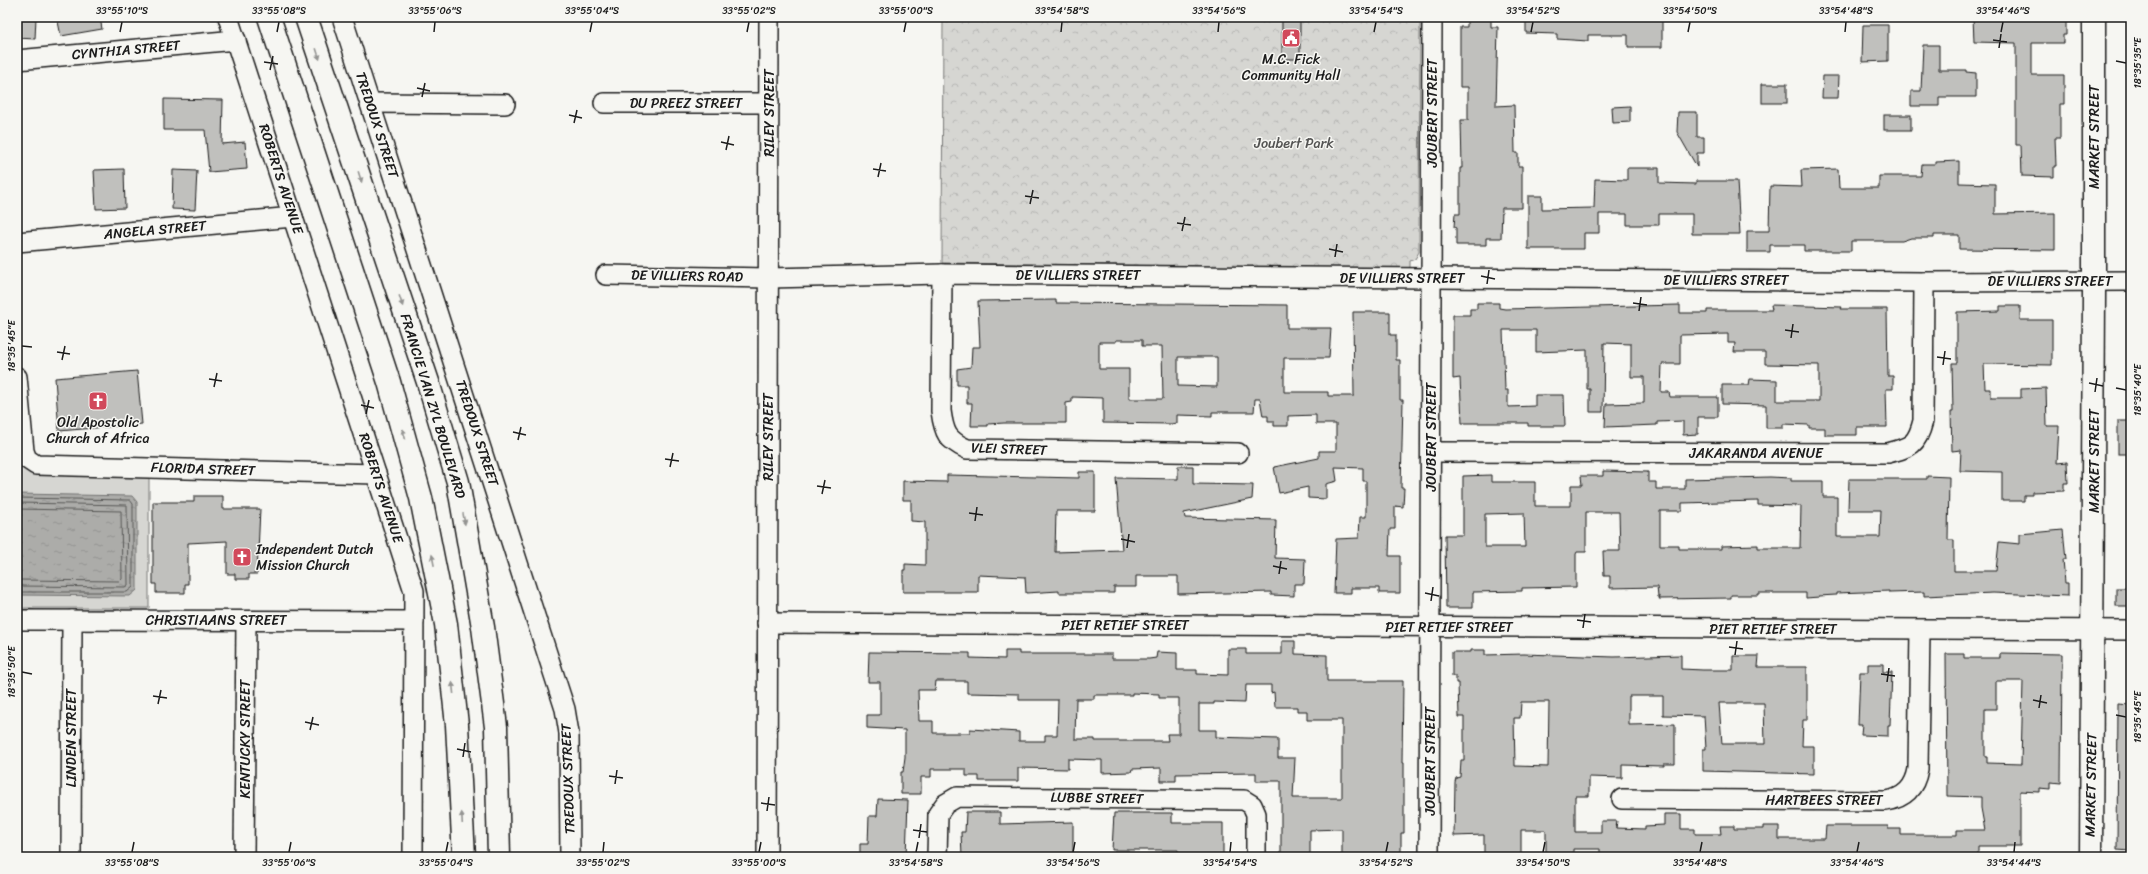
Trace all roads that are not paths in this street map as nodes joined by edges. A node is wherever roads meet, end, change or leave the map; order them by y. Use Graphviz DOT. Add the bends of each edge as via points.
graph roads {
  1 [pos="228,17"];
  2 [pos="269,17"];
  3 [pos="306,17"];
  4 [pos="342,17"];
  5 [pos="769,17"];
  6 [pos="1432,17"];
  7 [pos="2094,17"];
  8 [pos="236,40"];
  9 [pos="17,60"];
  10 [pos="370,103"];
  11 [pos="604,103"];
  12 [pos="769,103"];
  13 [pos="506,104"];
  14 [pos="293,217"];
  15 [pos="17,242"];
  16 [pos="942,274"];
  17 [pos="606,275"];
  18 [pos="769,278"];
  19 [pos="1431,278"];
  20 [pos="2094,281"];
  21 [pos="2131,281"];
  22 [pos="1924,282"];
  23 [pos="17,377"];
  24 [pos="1431,452"];
  25 [pos="1238,453"];
  26 [pos="376,474"];
  27 [pos="17,620"];
  28 [pos="72,620"];
  29 [pos="246,620"];
  30 [pos="414,621"];
  31 [pos="767,623"];
  32 [pos="1430,627"];
  33 [pos="2093,629"];
  34 [pos="1920,630"];
  35 [pos="2131,630"];
  36 [pos="1622,798"];
  37 [pos="71,857"];
  38 [pos="244,857"];
  39 [pos="413,857"];
  40 [pos="464,857"];
  41 [pos="499,857"];
  42 [pos="570,857"];
  43 [pos="767,857"];
  44 [pos="937,857"];
  45 [pos="1256,857"];
  46 [pos="1429,857"];
  47 [pos="2091,857"];
  1 -- 8 [label="street, ROBERTS AVENUE"];
  40 -- 2 [label="main road, one-way" via="457,725 446,624 421,498 389,382"];
  3 -- 41 [label="main road, FRANCIE VAN ZYL BOULEVARD, one-way" via="428,382 458,482 483,627 496,727"];
  4 -- 10 [label="street, TREDOUX STREET"];
  5 -- 12 [label="street, RILEY STREET"];
  6 -- 19 [label="street, JOUBERT STREET"];
  7 -- 20 [label="main road, MARKET STREET"];
  8 -- 9 [label="street, CYNTHIA STREET"];
  8 -- 14 [label="street, ROBERTS AVENUE"];
  10 -- 13 [label="street"];
  10 -- 42 [label="street, TREDOUX STREET" via="565,709 569,733"];
  11 -- 12 [label="street, DU PREEZ STREET"];
  12 -- 18 [label="street, RILEY STREET"];
  14 -- 15 [label="street, ANGELA STREET"];
  14 -- 26 [label="street, ROBERTS AVENUE"];
  16 -- 18 [label="street, DE VILLIERS STREET"];
  16 -- 19 [label="street, DE VILLIERS STREET"];
  16 -- 25 [label="street, VLEI STREET" via="941,411 944,431 954,443 967,450"];
  17 -- 18 [label="street, DE VILLIERS ROAD"];
  18 -- 31 [label="street, RILEY STREET"];
  19 -- 22 [label="street, DE VILLIERS STREET"];
  19 -- 24 [label="street, JOUBERT STREET"];
  20 -- 21 [label="street, DE VILLIERS STREET"];
  20 -- 22 [label="street, DE VILLIERS STREET"];
  20 -- 33 [label="main road, MARKET STREET"];
  22 -- 24 [label="street, JAKARANDA AVENUE" via="1923,421 1918,439 1908,448 1888,453"];
  23 -- 26 [label="street, FLORIDA STREET" via="24,451 30,463 42,466"];
  24 -- 32 [label="street, JOUBERT STREET"];
  26 -- 30 [label="street, ROBERTS AVENUE" via="414,591"];
  27 -- 28 [label="street, CHRISTIAANS STREET"];
  28 -- 29 [label="street, CHRISTIAANS STREET"];
  28 -- 37 [label="street, LINDEN STREET"];
  29 -- 30 [label="street, CHRISTIAANS STREET"];
  29 -- 38 [label="street, KENTUCKY STREET"];
  30 -- 39 [label="street, ROBERTS AVENUE"];
  31 -- 32 [label="street, PIET RETIEF STREET"];
  31 -- 43 [label="street, RILEY STREET"];
  32 -- 34 [label="street, PIET RETIEF STREET"];
  32 -- 46 [label="street, JOUBERT STREET"];
  33 -- 34 [label="street, PIET RETIEF STREET"];
  33 -- 35 [label="street, PIET RETIEF STREET"];
  33 -- 47 [label="main road, MARKET STREET"];
  34 -- 36 [label="street, HARTBEES STREET" via="1918,769 1913,785 1902,796 1886,801"];
  44 -- 45 [label="street, LUBBE STREET" via="938,814 945,804 957,796 1244,800 1252,805 1256,814"];
}
